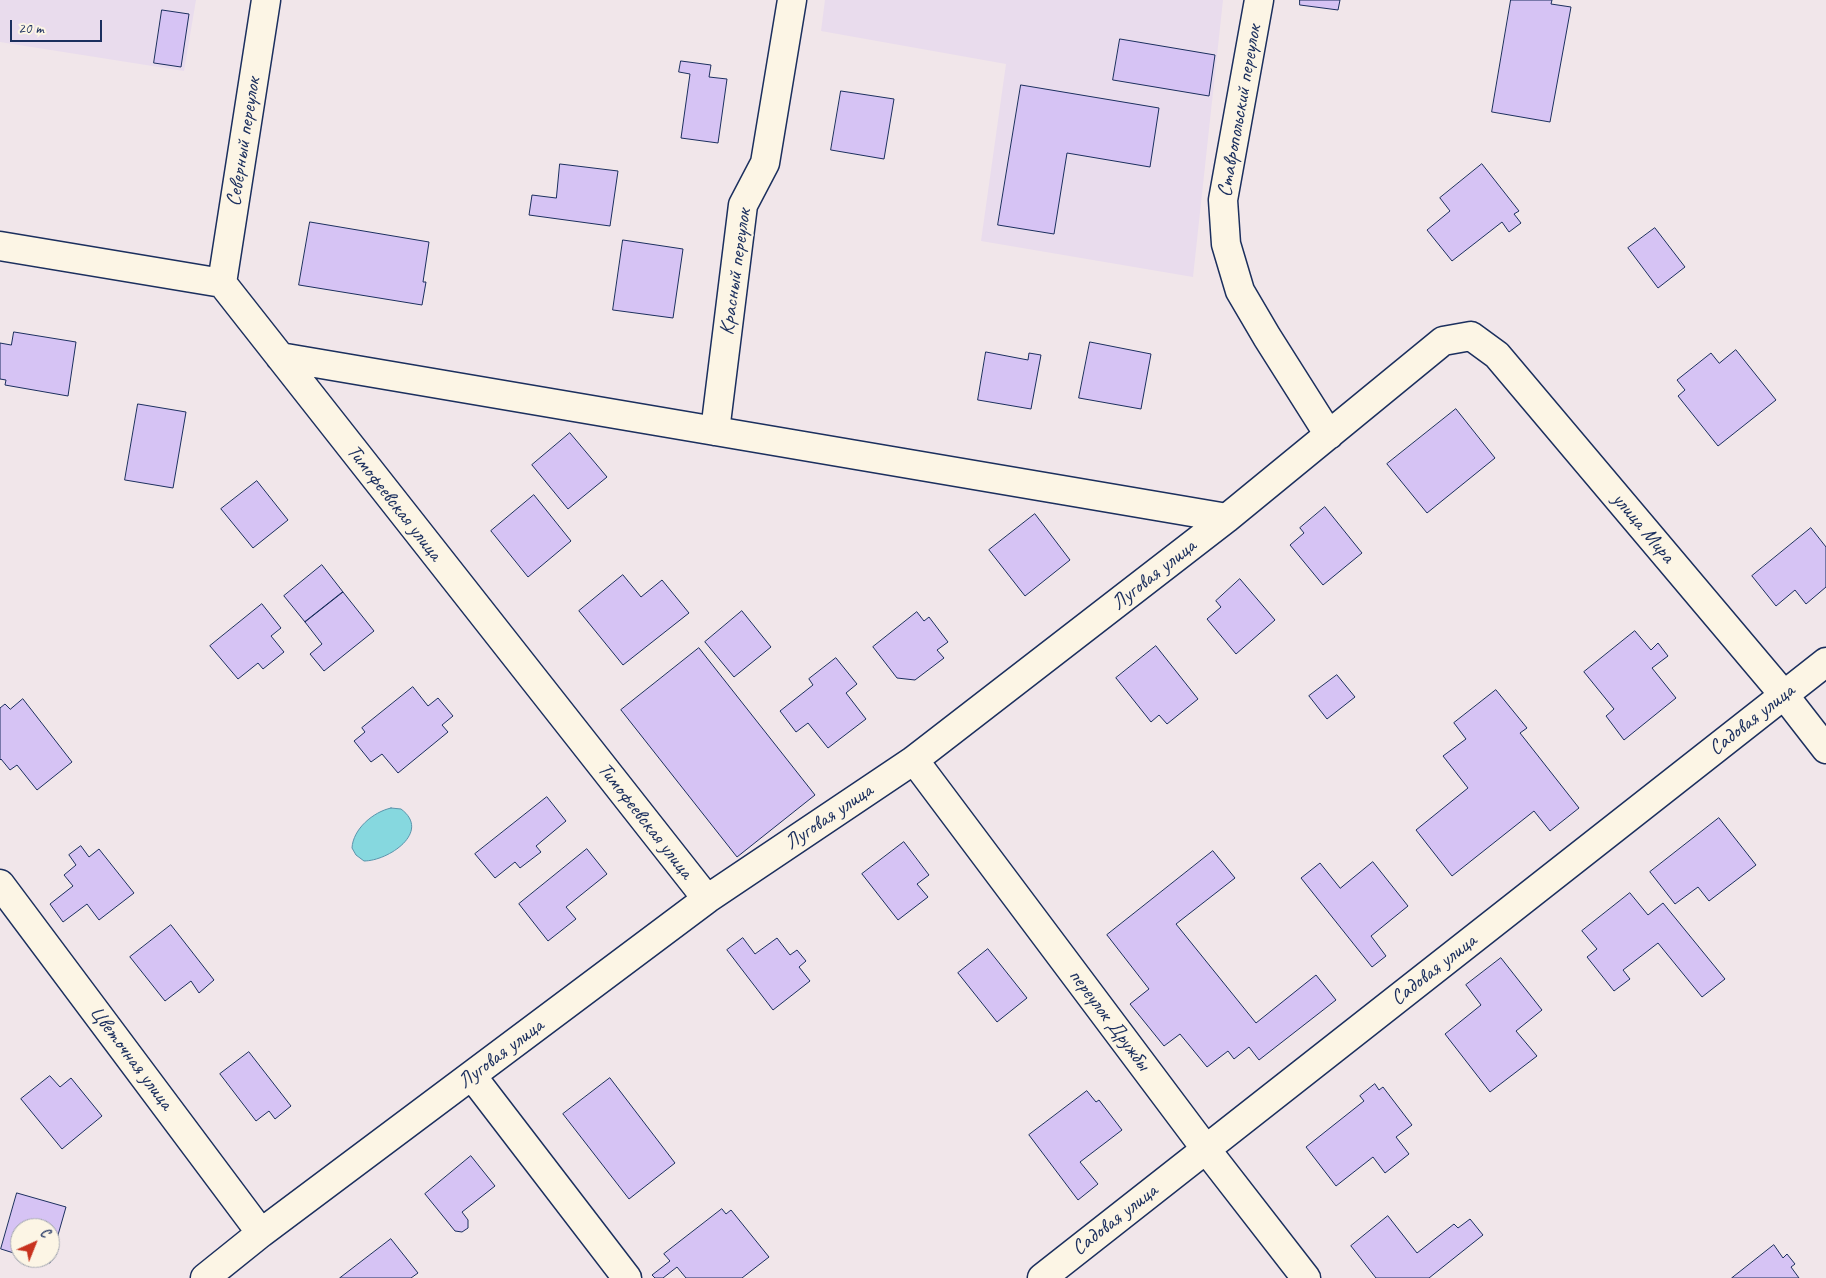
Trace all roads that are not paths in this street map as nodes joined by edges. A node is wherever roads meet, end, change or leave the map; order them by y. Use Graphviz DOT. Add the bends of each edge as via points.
graph roads {
  1 [pos="266,0"];
  2 [pos="792,0"];
  3 [pos="1260,0"];
  4 [pos="0,246"];
  5 [pos="222,283"];
  6 [pos="1443,341"];
  7 [pos="280,358"];
  8 [pos="715,431"];
  9 [pos="1329,435"];
  10 [pos="1227,518"];
  11 [pos="1826,662"];
  12 [pos="1784,696"];
  13 [pos="1826,749"];
  14 [pos="914,760"];
  15 [pos="0,884"];
  16 [pos="707,899"];
  17 [pos="472,1076"];
  18 [pos="1206,1148"];
  19 [pos="261,1233"];
  20 [pos="205,1278"];
  21 [pos="627,1278"];
  22 [pos="1042,1278"];
  23 [pos="1306,1278"];
  1 -- 5 [label="street, Северный переулок"];
  2 -- 8 [label="street, Красный переулок" via="765,163 743,206"];
  3 -- 9 [label="street, Ставропольский переулок" via="1223,200 1226,244 1240,291"];
  4 -- 5 [label="street"];
  5 -- 7 [label="street, Тимофеевская улица"];
  6 -- 9 [label="street, Луговая улица"];
  6 -- 12 [label="street, улица Мира" via="1471,336 1497,355"];
  7 -- 8 [label="street"];
  7 -- 16 [label="street, Тимофеевская улица"];
  8 -- 10 [label="street"];
  9 -- 10 [label="street, Луговая улица"];
  10 -- 14 [label="street, Луговая улица"];
  11 -- 12 [label="street, Садовая улица"];
  12 -- 13 [label="street, улица Мира"];
  12 -- 18 [label="street, Садовая улица"];
  14 -- 16 [label="street, Луговая улица"];
  14 -- 18 [label="street, переулок Дружбы"];
  15 -- 19 [label="street, Цветочная улица"];
  16 -- 17 [label="street, Луговая улица"];
  17 -- 19 [label="street, Луговая улица"];
  17 -- 21 [label="street"];
  18 -- 22 [label="street, Садовая улица"];
  18 -- 23 [label="street, переулок Дружбы"];
  19 -- 20 [label="street, Луговая улица"];
}
